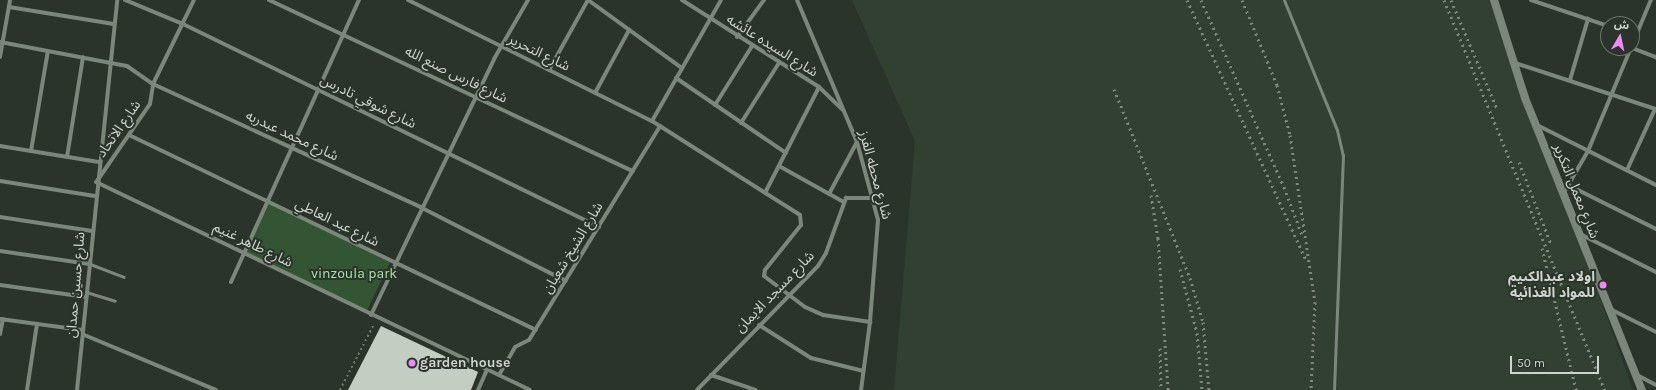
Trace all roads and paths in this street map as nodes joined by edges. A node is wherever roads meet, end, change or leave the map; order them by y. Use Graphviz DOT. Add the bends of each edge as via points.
graph roads {
  1 [pos="10,0"];
  2 [pos="117,0"];
  3 [pos="125,0"];
  4 [pos="194,0"];
  5 [pos="269,0"];
  6 [pos="358,0"];
  7 [pos="408,0"];
  8 [pos="521,0"];
  9 [pos="588,0"];
  10 [pos="682,0"];
  11 [pos="721,0"];
  12 [pos="764,0"];
  13 [pos="797,0"];
  14 [pos="1284,0"];
  15 [pos="1494,0"];
  16 [pos="1531,0"];
  17 [pos="1654,0"];
  18 [pos="527,1"];
  19 [pos="1541,2"];
  20 [pos="9,7"];
  21 [pos="1588,19"];
  22 [pos="710,20"];
  23 [pos="1600,23"];
  24 [pos="114,24"];
  25 [pos="183,24"];
  26 [pos="1640,29"];
  27 [pos="630,30"];
  28 [pos="343,33"];
  29 [pos="737,37"];
  30 [pos="1,43"];
  31 [pos="752,46"];
  32 [pos="502,47"];
  33 [pos="48,51"];
  34 [pos="1640,51"];
  35 [pos="1629,56"];
  36 [pos="0,57"];
  37 [pos="83,57"];
  38 [pos="1656,57"];
  39 [pos="112,62"];
  40 [pos="778,63"];
  41 [pos="1514,63"];
  42 [pos="682,68"];
  43 [pos="549,70"];
  44 [pos="676,78"];
  45 [pos="1570,80"];
  46 [pos="153,84"];
  47 [pos="819,87"];
  48 [pos="317,89"];
  49 [pos="596,93"];
  50 [pos="1614,95"];
  51 [pos="477,97"];
  52 [pos="715,105"];
  53 [pos="1655,109"];
  54 [pos="847,115"];
  55 [pos="652,121"];
  56 [pos="742,123"];
  57 [pos="1535,124"];
  58 [pos="660,126"];
  59 [pos="129,135"];
  60 [pos="857,142"];
  61 [pos="0,146"];
  62 [pos="291,148"];
  63 [pos="30,151"];
  64 [pos="1588,151"];
  65 [pos="786,153"];
  66 [pos="449,154"];
  67 [pos="67,157"];
  68 [pos="99,162"];
  69 [pos="779,166"];
  70 [pos="1627,170"];
  71 [pos="633,171"];
  72 [pos="0,181"];
  73 [pos="96,182"];
  74 [pos="1656,185"];
  75 [pos="1570,186"];
  76 [pos="765,193"];
  77 [pos="829,194"];
  78 [pos="1563,194"];
  79 [pos="95,196"];
  80 [pos="872,198"];
  81 [pos="267,201"];
  82 [pos="844,202"];
  83 [pos="422,208"];
  84 [pos="0,217"];
  85 [pos="599,227"];
  86 [pos="1656,229"];
  87 [pos="92,231"];
  88 [pos="1579,234"];
  89 [pos="0,251"];
  90 [pos="244,253"];
  91 [pos="395,262"];
  92 [pos="88,264"];
  93 [pos="1656,272"];
  94 [pos="124,277"];
  95 [pos="566,281"];
  96 [pos="232,282"];
  97 [pos="0,285"];
  98 [pos="86,292"];
  99 [pos="789,295"];
  100 [pos="86,297"];
  101 [pos="115,301"];
  102 [pos="1610,309"];
  103 [pos="371,315"];
  104 [pos="377,318"];
  105 [pos="1,319"];
  106 [pos="870,322"];
  107 [pos="37,324"];
  108 [pos="760,325"];
  109 [pos="536,330"];
  110 [pos="82,332"];
  111 [pos="1656,332"];
  112 [pos="0,334"];
  113 [pos="487,370"];
  114 [pos="863,371"];
  115 [pos="711,375"];
  116 [pos="1636,375"];
  117 [pos="499,376"];
  118 [pos="1656,385"];
  119 [pos="27,390"];
  120 [pos="77,390"];
  121 [pos="216,390"];
  122 [pos="340,390"];
  123 [pos="478,390"];
  124 [pos="530,390"];
  125 [pos="697,390"];
  126 [pos="756,390"];
  127 [pos="861,390"];
  128 [pos="1334,390"];
  129 [pos="1642,390"];
  1 -- 20 [label="street"];
  2 -- 24 [label="street, شارع حسين حمدان"];
  3 -- 25 [label="street, شارع شوقي تادرس"];
  4 -- 25 [label="street, شارع الاتحاد"];
  5 -- 28 [label="street, شارع فارس صنع الله"];
  6 -- 28 [label="street"];
  7 -- 32 [label="street, شارع التحرير"];
  8 -- 18 [label="street"];
  9 -- 27 [label="street"];
  9 -- 43 [label="street"];
  10 -- 22 [label="street, شارع السيده عائشه"];
  11 -- 22 [label="street"];
  12 -- 29 [label="street"];
  13 -- 54 [label="street, شارع محطه الفرز"];
  14 -- 128 [label="lane" via="1337,130 1343,156"];
  15 -- 41 [label="street, شارع معمل التكرير"];
  16 -- 19 [label="street"];
  17 -- 26 [label="street"];
  18 -- 32 [label="street"];
  19 -- 21 [label="street"];
  20 -- 24 [label="street"];
  20 -- 30 [label="street"];
  21 -- 23 [label="street"];
  21 -- 45 [label="street"];
  22 -- 29 [label="street, شارع السيده عائشه"];
  22 -- 42 [label="street"];
  24 -- 39 [label="street, شارع حسين حمدان"];
  25 -- 46 [label="street, شارع الاتحاد"];
  25 -- 48 [label="street, شارع شوقي تادرس"];
  27 -- 42 [label="street"];
  27 -- 49 [label="street"];
  28 -- 48 [label="street"];
  28 -- 51 [label="street, شارع فارس صنع الله"];
  29 -- 31 [label="street, شارع السيده عائشه"];
  30 -- 33 [label="street, شارع محمد عبدربه"];
  30 -- 36 [label="street"];
  31 -- 40 [label="street, شارع السيده عائشه"];
  31 -- 52 [label="street"];
  32 -- 43 [label="street, شارع التحرير"];
  32 -- 51 [label="street"];
  33 -- 37 [label="street, شارع محمد عبدربه"];
  33 -- 63 [label="street"];
  34 -- 38 [label="street"];
  35 -- 50 [label="street"];
  37 -- 39 [label="street, شارع محمد عبدربه"];
  37 -- 67 [label="street"];
  39 -- 46 [label="street, شارع محمد عبدربه" via="127,66"];
  39 -- 68 [label="street, شارع حسين حمدان"];
  40 -- 47 [label="street, شارع السيده عائشه"];
  40 -- 56 [label="street"];
  41 -- 45 [label="street"];
  41 -- 57 [label="street, شارع معمل التكرير"];
  42 -- 44 [label="street"];
  43 -- 49 [label="street, شارع التحرير"];
  44 -- 52 [label="street"];
  44 -- 55 [label="street"];
  45 -- 50 [label="street"];
  46 -- 59 [label="street, شارع الاتحاد" via="150,104"];
  46 -- 62 [label="street, شارع محمد عبدربه"];
  47 -- 54 [label="street, شارع السيده عائشه"];
  47 -- 65 [label="street"];
  48 -- 62 [label="street"];
  48 -- 66 [label="street, شارع شوقي تادرس"];
  49 -- 55 [label="street, شارع التحرير"];
  50 -- 53 [label="street"];
  50 -- 64 [label="street"];
  51 -- 66 [label="street"];
  51 -- 71 [label="street, شارع فارس صنع الله"];
  52 -- 56 [label="street"];
  53 -- 70 [label="street"];
  54 -- 60 [label="street, شارع محطه الفرز"];
  55 -- 58 [label="street, شارع التحرير"];
  56 -- 65 [label="street"];
  57 -- 64 [label="street"];
  57 -- 78 [label="street, شارع معمل التكرير"];
  58 -- 71 [label="street, شارع الشيخ شعبان"];
  58 -- 76 [label="street, شارع التحرير"];
  59 -- 73 [label="street, شارع الاتحاد"];
  59 -- 81 [label="street, شارع عبد العاطي"];
  60 -- 77 [label="street"];
  60 -- 80 [label="street, شارع محطه الفرز"];
  61 -- 63 [label="street"];
  62 -- 81 [label="street"];
  62 -- 83 [label="street, شارع محمد عبدربه"];
  63 -- 67 [label="street"];
  64 -- 70 [label="street"];
  64 -- 75 [label="street"];
  65 -- 69 [label="street"];
  66 -- 83 [label="street"];
  66 -- 85 [label="street, شارع شوقي تادرس"];
  67 -- 68 [label="street"];
  68 -- 73 [label="street, شارع حسين حمدان"];
  69 -- 76 [label="street"];
  69 -- 77 [label="street"];
  70 -- 74 [label="street"];
  71 -- 85 [label="street, شارع الشيخ شعبان"];
  72 -- 79 [label="street"];
  73 -- 79 [label="street, شارع حسين حمدان"];
  73 -- 90 [label="street, شارع طاهر غنيم"];
  75 -- 78 [label="street"];
  75 -- 86 [label="street"];
  76 -- 99 [label="street, شارع التحرير" via="800,215 801,225 764,273"];
  77 -- 82 [label="street"];
  78 -- 88 [label="street, شارع معمل التكرير"];
  79 -- 87 [label="street, شارع حسين حمدان"];
  80 -- 82 [label="street" via="849,197"];
  80 -- 106 [label="street, شارع محطه الفرز" via="878,237"];
  81 -- 90 [label="street"];
  81 -- 91 [label="street, شارع عبد العاطي"];
  82 -- 99 [label="street, شارع مسجد الايمان" via="826,253"];
  83 -- 91 [label="street"];
  83 -- 95 [label="street, شارع محمد عبدربه"];
  84 -- 87 [label="street"];
  85 -- 95 [label="street, شارع الشيخ شعبان"];
  87 -- 92 [label="street, شارع حسين حمدان"];
  88 -- 93 [label="street"];
  88 -- 102 [label="street, شارع معمل التكرير"];
  89 -- 92 [label="street"];
  90 -- 96 [label="street"];
  90 -- 103 [label="street, شارع طاهر غنيم"];
  91 -- 103 [label="street"];
  91 -- 109 [label="street, شارع عبد العاطي"];
  92 -- 94 [label="lane"];
  92 -- 98 [label="street, شارع حسين حمدان"];
  95 -- 109 [label="street, شارع الشيخ شعبان"];
  97 -- 100 [label="street"];
  98 -- 100 [label="street, شارع حسين حمدان"];
  98 -- 101 [label="lane"];
  99 -- 106 [label="street" via="823,315"];
  99 -- 108 [label="street, شارع مسجد الايمان"];
  100 -- 110 [label="street, شارع حسين حمدان"];
  102 -- 111 [label="street"];
  102 -- 116 [label="street, شارع معمل التكرير"];
  103 -- 104 [label="street, شارع طاهر غنيم"];
  104 -- 113 [label="street, شارع طاهر غنيم"];
  104 -- 122 [label="path"];
  105 -- 107 [label="street"];
  105 -- 112 [label="street"];
  106 -- 114 [label="street, شارع محطه الفرز"];
  107 -- 110 [label="street"];
  107 -- 119 [label="street"];
  108 -- 114 [label="street" via="811,358"];
  108 -- 115 [label="street, شارع مسجد الايمان"];
  109 -- 117 [label="street, شارع الشيخ شعبان" via="529,340 515,347"];
  110 -- 120 [label="street, شارع حسين حمدان"];
  110 -- 121 [label="street"];
  113 -- 117 [label="street, شارع طاهر غنيم"];
  113 -- 123 [label="street"];
  114 -- 127 [label="street, شارع محطه الفرز"];
  115 -- 125 [label="street, شارع مسجد الايمان"];
  115 -- 126 [label="street"];
  116 -- 118 [label="street"];
  116 -- 129 [label="street, شارع معمل التكرير"];
  117 -- 124 [label="street, شارع طاهر غنيم"];
}
